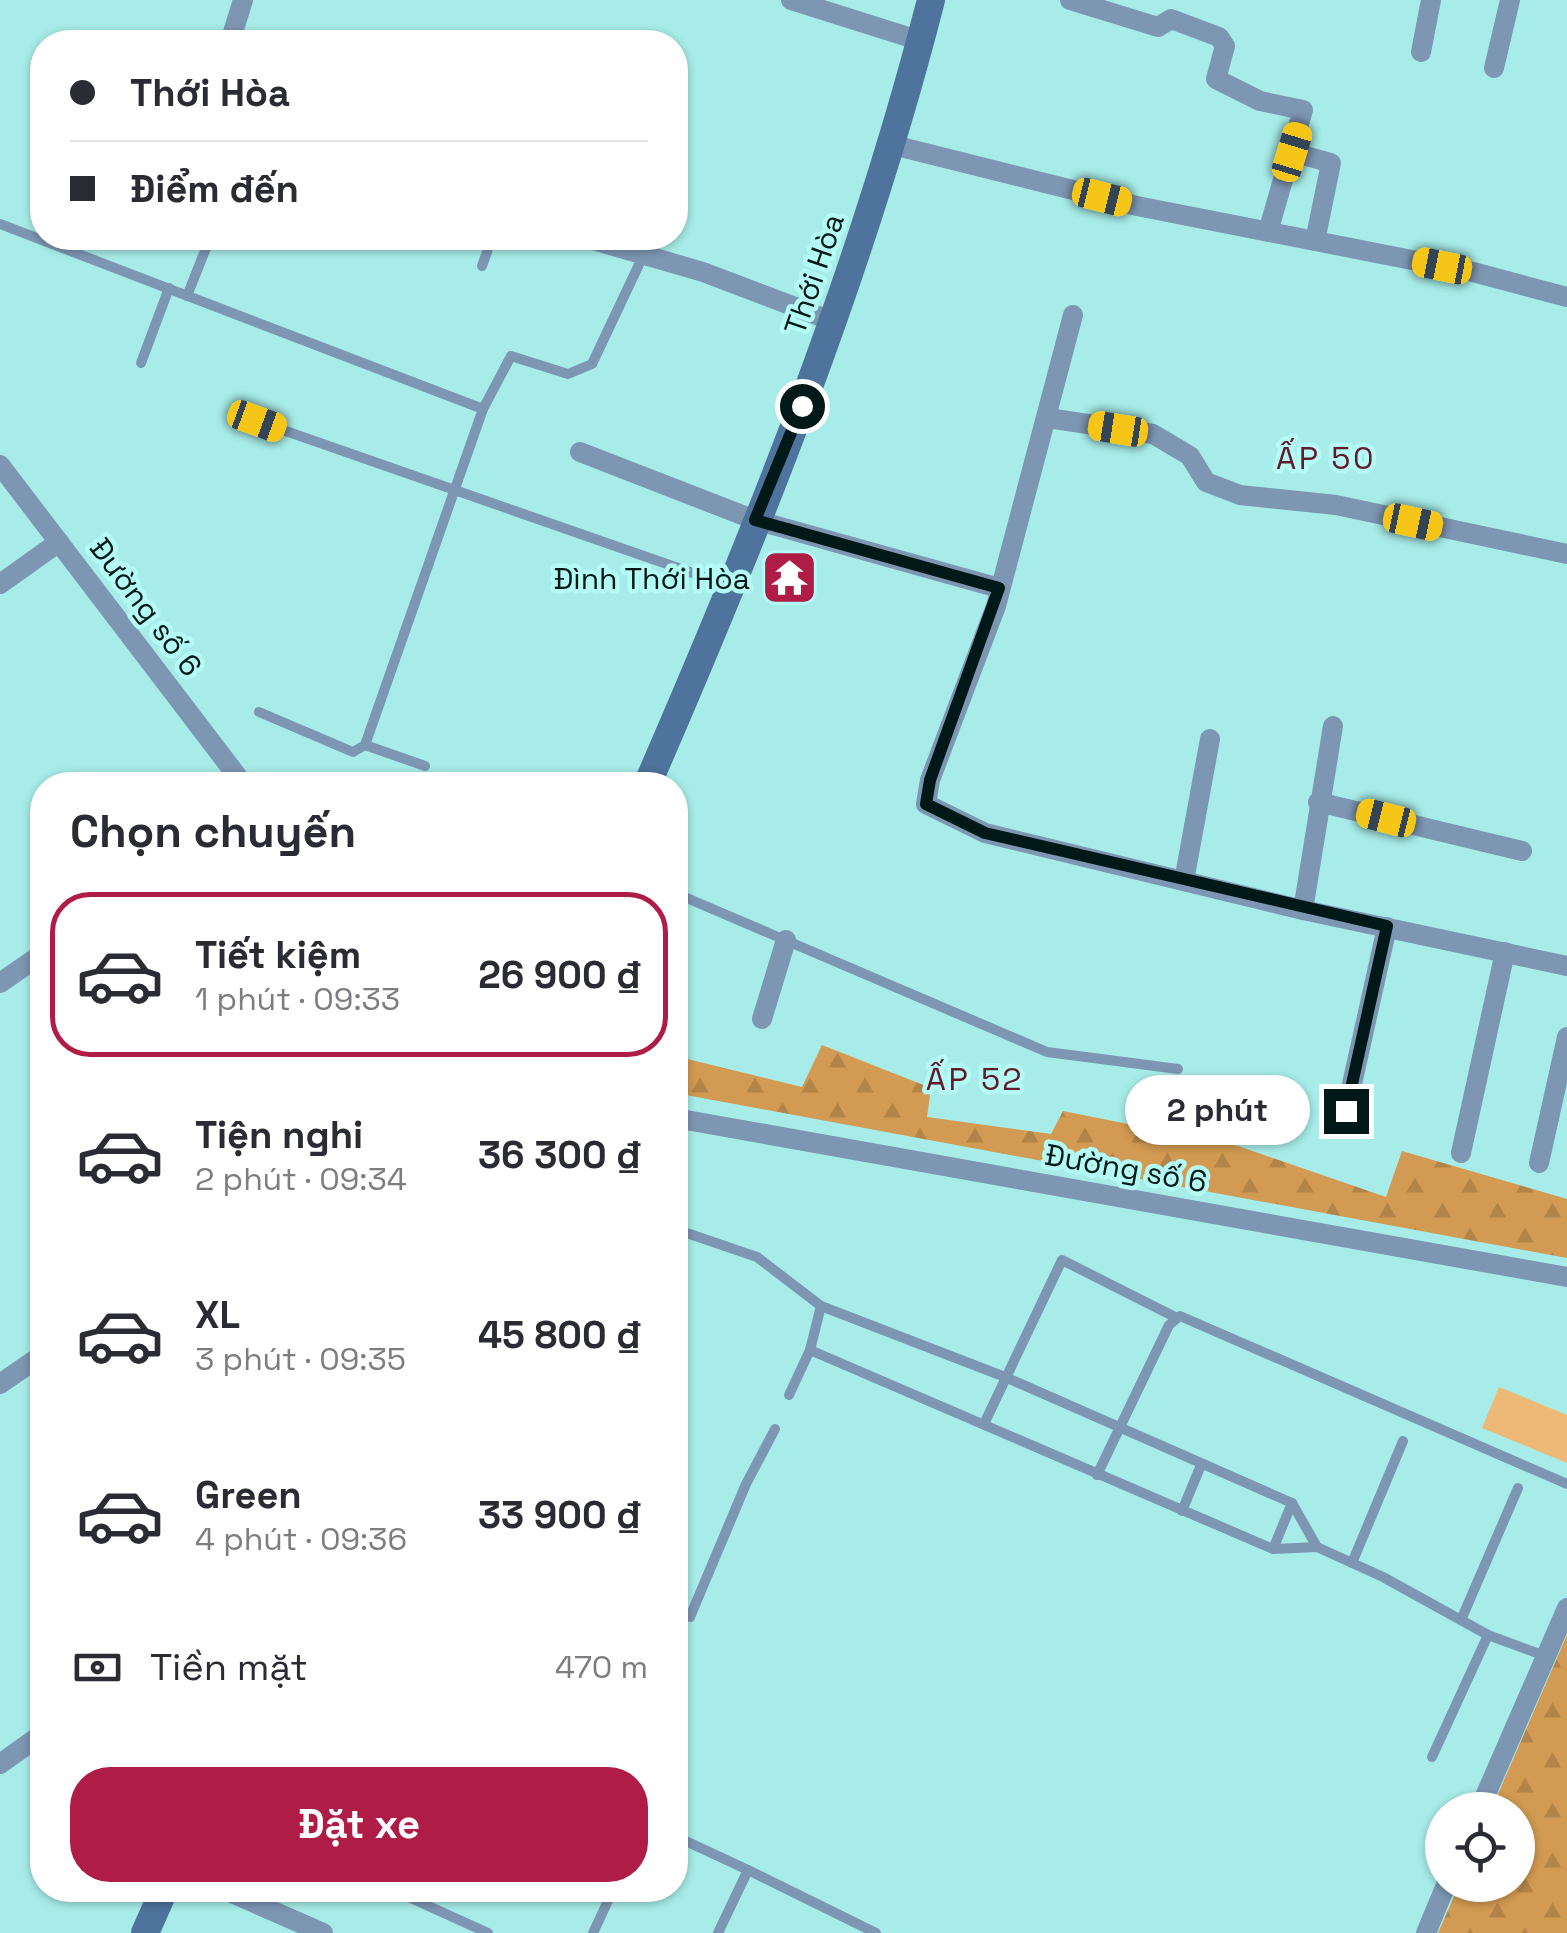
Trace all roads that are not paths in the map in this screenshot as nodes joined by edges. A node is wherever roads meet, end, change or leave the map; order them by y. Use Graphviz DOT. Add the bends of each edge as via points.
graph roads {
  1 [pos="243,0"];
  2 [pos="791,0"];
  3 [pos="931,0"];
  4 [pos="1070,0"];
  5 [pos="1431,0"];
  6 [pos="1510,0"];
  7 [pos="234,30"];
  8 [pos="921,41"];
  9 [pos="1421,52"];
  10 [pos="1494,68"];
  11 [pos="893,144"];
  12 [pos="1292,152"];
  13 [pos="0,224"];
  14 [pos="1268,232"];
  15 [pos="30,235"];
  16 [pos="1314,242"];
  17 [pos="205,250"];
  18 [pos="488,250"];
  19 [pos="625,250"];
  20 [pos="74,251"];
  21 [pos="644,256"];
  22 [pos="482,266"];
  23 [pos="169,288"];
  24 [pos="188,296"];
  25 [pos="1567,297"];
  26 [pos="1073,315"];
  27 [pos="832,321"];
  28 [pos="140,363"];
  29 [pos="483,409"];
  30 [pos="1048,418"];
  31 [pos="257,421"];
  32 [pos="580,452"];
  33 [pos="0,465"];
  34 [pos="457,492"];
  35 [pos="755,520"];
  36 [pos="59,542"];
  37 [pos="1567,554"];
  38 [pos="0,584"];
  39 [pos="732,587"];
  40 [pos="999,588"];
  41 [pos="259,712"];
  42 [pos="1333,726"];
  43 [pos="1210,739"];
  44 [pos="365,744"];
  45 [pos="425,766"];
  46 [pos="234,772"];
  47 [pos="653,772"];
  48 [pos="1318,802"];
  49 [pos="1522,852"];
  50 [pos="1184,881"];
  51 [pos="688,899"];
  52 [pos="1303,910"];
  53 [pos="1387,926"];
  54 [pos="786,940"];
  55 [pos="1505,952"];
  56 [pos="30,962"];
  57 [pos="1567,966"];
  58 [pos="0,983"];
  59 [pos="762,1019"];
  60 [pos="1567,1038"];
  61 [pos="1178,1068"];
  62 [pos="1563,1073"];
  63 [pos="1346,1111"];
  64 [pos="688,1120"];
  65 [pos="1461,1153"];
  66 [pos="1539,1162"];
  67 [pos="688,1233"];
  68 [pos="1567,1277"];
  69 [pos="821,1306"];
  70 [pos="1174,1317"];
  71 [pos="810,1350"];
  72 [pos="30,1363"];
  73 [pos="1005,1377"];
  74 [pos="0,1384"];
  75 [pos="789,1395"];
  76 [pos="984,1424"];
  77 [pos="1117,1427"];
  78 [pos="775,1429"];
  79 [pos="1403,1441"];
  80 [pos="1200,1464"];
  81 [pos="1097,1474"];
  82 [pos="1567,1484"];
  83 [pos="1518,1488"];
  84 [pos="1292,1503"];
  85 [pos="1182,1511"];
  86 [pos="1317,1547"];
  87 [pos="1273,1549"];
  88 [pos="1352,1563"];
  89 [pos="1567,1608"];
  90 [pos="690,1617"];
  91 [pos="1461,1620"];
  92 [pos="1488,1635"];
  93 [pos="1545,1656"];
  94 [pos="30,1743"];
  95 [pos="1432,1757"];
  96 [pos="0,1764"];
  97 [pos="1487,1792"];
  98 [pos="688,1842"];
  99 [pos="748,1870"];
  100 [pos="159,1902"];
  101 [pos="253,1902"];
  102 [pos="420,1902"];
  103 [pos="607,1902"];
  104 [pos="1439,1902"];
  105 [pos="145,1933"];
  106 [pos="324,1933"];
  107 [pos="488,1933"];
  108 [pos="592,1933"];
  109 [pos="718,1933"];
  110 [pos="876,1933"];
  111 [pos="1426,1933"];
  1 -- 7 [label="street"];
  2 -- 8 [label="street"];
  3 -- 8 [label="street, Thới Hòa"];
  4 -- 12 [label="street" via="1158,27 1171,19 1219,37 1224,46 1216,80 1260,101 1303,110"];
  5 -- 9 [label="street"];
  6 -- 10 [label="street"];
  8 -- 11 [label="street, Thới Hòa"];
  11 -- 14 [label="street"];
  11 -- 27 [label="street, Thới Hòa"];
  12 -- 14 [label="street"];
  12 -- 16 [label="street" via="1331,163"];
  13 -- 15 [label="lane"];
  14 -- 16 [label="street"];
  16 -- 25 [label="street"];
  17 -- 24 [label="lane"];
  18 -- 22 [label="lane"];
  19 -- 21 [label="street"];
  20 -- 23 [label="lane"];
  21 -- 27 [label="street"];
  21 -- 29 [label="lane" via="592,364 568,374 511,356"];
  23 -- 24 [label="lane"];
  23 -- 28 [label="lane"];
  24 -- 29 [label="lane"];
  26 -- 30 [label="street"];
  27 -- 35 [label="street, Thới Hòa"];
  29 -- 34 [label="lane"];
  30 -- 37 [label="street" via="1154,434 1190,456 1206,482 1240,495 1336,506"];
  30 -- 40 [label="street"];
  31 -- 34 [label="lane"];
  32 -- 35 [label="street"];
  33 -- 36 [label="street, Đường số 6"];
  34 -- 39 [label="lane"];
  34 -- 44 [label="lane"];
  35 -- 39 [label="street, Thới Hòa"];
  35 -- 40 [label="street"];
  36 -- 38 [label="street"];
  36 -- 46 [label="street, Đường số 6"];
  39 -- 47 [label="street, Thới Hòa"];
  40 -- 50 [label="street" via="926,804 985,833"];
  41 -- 44 [label="lane" via="353,752"];
  42 -- 48 [label="street"];
  43 -- 50 [label="street"];
  44 -- 45 [label="lane"];
  48 -- 49 [label="street"];
  48 -- 52 [label="street"];
  50 -- 52 [label="street"];
  51 -- 54 [label="lane"];
  52 -- 53 [label="street"];
  53 -- 55 [label="street"];
  53 -- 63 [label="street"];
  54 -- 59 [label="street"];
  54 -- 61 [label="lane" via="1047,1052"];
  55 -- 57 [label="street"];
  55 -- 65 [label="street"];
  56 -- 58 [label="street"];
  60 -- 62 [label="street"];
  62 -- 66 [label="street"];
  64 -- 68 [label="street, Đường số 6"];
  67 -- 69 [label="lane" via="757,1257"];
  69 -- 71 [label="lane"];
  69 -- 73 [label="lane"];
  70 -- 73 [label="lane" via="1062,1260"];
  70 -- 77 [label="lane"];
  70 -- 82 [label="lane" via="1188,1316"];
  71 -- 75 [label="lane"];
  71 -- 76 [label="lane"];
  72 -- 74 [label="street"];
  73 -- 76 [label="lane"];
  73 -- 77 [label="lane"];
  76 -- 81 [label="lane"];
  77 -- 80 [label="lane"];
  77 -- 81 [label="lane"];
  78 -- 90 [label="lane"];
  79 -- 88 [label="lane"];
  80 -- 84 [label="lane"];
  80 -- 85 [label="lane"];
  81 -- 85 [label="lane"];
  83 -- 91 [label="lane"];
  84 -- 86 [label="lane"];
  84 -- 87 [label="lane"];
  85 -- 87 [label="lane"];
  86 -- 87 [label="lane"];
  86 -- 88 [label="lane"];
  88 -- 91 [label="lane"];
  89 -- 93 [label="street"];
  91 -- 92 [label="lane"];
  92 -- 93 [label="lane"];
  92 -- 95 [label="lane"];
  93 -- 97 [label="street"];
  94 -- 96 [label="street"];
  98 -- 99 [label="lane"];
  99 -- 109 [label="lane"];
  99 -- 110 [label="lane"];
  100 -- 105 [label="street"];
  101 -- 106 [label="street"];
  102 -- 107 [label="lane"];
  103 -- 108 [label="lane"];
  104 -- 111 [label="street"];
}
